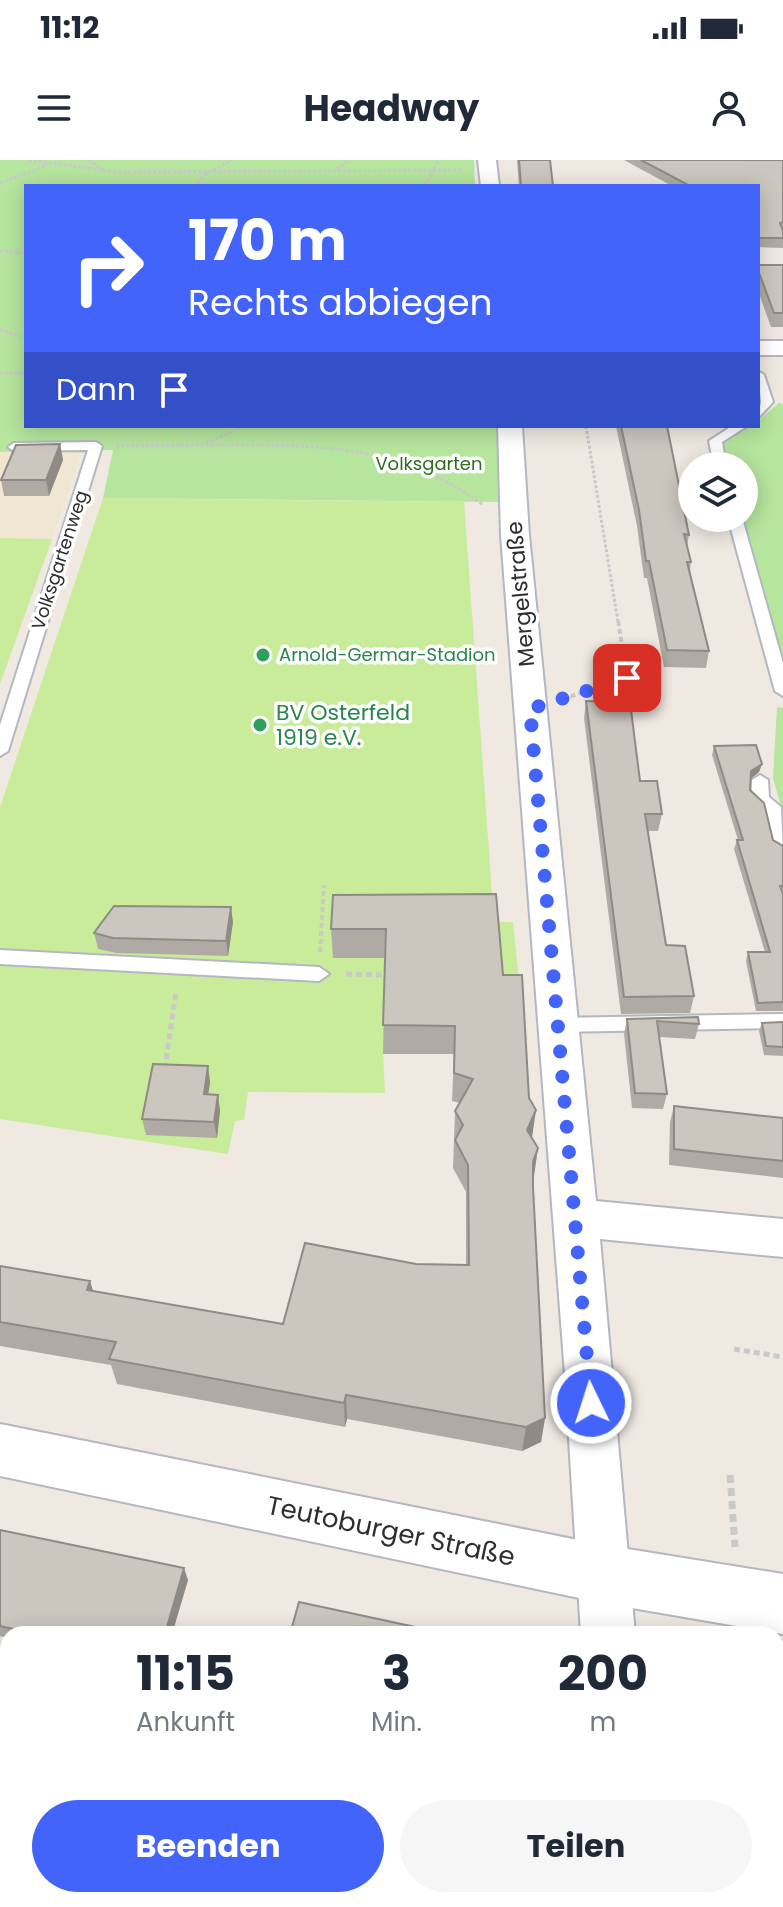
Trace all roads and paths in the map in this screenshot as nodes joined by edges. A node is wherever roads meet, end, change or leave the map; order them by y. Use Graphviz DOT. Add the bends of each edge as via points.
graph roads {
  1 [pos="29,160"];
  2 [pos="89,160"];
  3 [pos="232,160"];
  4 [pos="350,160"];
  5 [pos="439,160"];
  6 [pos="48,164"];
  7 [pos="336,169"];
  8 [pos="437,169"];
  9 [pos="104,172"];
  10 [pos="209,172"];
  11 [pos="489,172"];
  12 [pos="0,183"];
  13 [pos="196,184"];
  14 [pos="426,184"];
  15 [pos="0,251"];
  16 [pos="24,253"];
  17 [pos="0,330"];
  18 [pos="24,337"];
  19 [pos="760,348"];
  20 [pos="783,348"];
  21 [pos="0,373"];
  22 [pos="24,373"];
  23 [pos="760,381"];
  24 [pos="760,411"];
  25 [pos="240,428"];
  26 [pos="510,428"];
  27 [pos="586,428"];
  28 [pos="738,428"];
  29 [pos="201,445"];
  30 [pos="96,446"];
  31 [pos="14,447"];
  32 [pos="717,452"];
  33 [pos="739,532"];
  34 [pos="515,535"];
  35 [pos="783,691"];
  36 [pos="530,709"];
  37 [pos="0,751"];
  38 [pos="760,780"];
  39 [pos="783,848"];
  40 [pos="324,885"];
  41 [pos="0,957"];
  42 [pos="180,967"];
  43 [pos="319,974"];
  44 [pos="365,975"];
  45 [pos="393,975"];
  46 [pos="783,1021"];
  47 [pos="557,1025"];
  48 [pos="163,1081"];
  49 [pos="575,1218"];
  50 [pos="783,1238"];
  51 [pos="734,1349"];
  52 [pos="783,1357"];
  53 [pos="0,1450"];
  54 [pos="730,1475"];
  55 [pos="603,1574"];
  56 [pos="761,1600"];
  57 [pos="607,1626"];
  1 -- 6 [label="path"];
  2 -- 9 [label="path"];
  3 -- 10 [label="path"];
  4 -- 7 [label="path"];
  5 -- 8 [label="path"];
  6 -- 9 [label="path"];
  6 -- 12 [label="path"];
  7 -- 8 [label="path"];
  7 -- 10 [label="path"];
  8 -- 11 [label="path"];
  8 -- 14 [label="path"];
  9 -- 10 [label="path"];
  10 -- 13 [label="path"];
  15 -- 16 [label="path"];
  17 -- 18 [label="path"];
  19 -- 20 [label="street"];
  21 -- 22 [label="path"];
  23 -- 24 [label="lane" via="767,402"];
  25 -- 29 [label="path"];
  26 -- 34 [label="street, Mergelstraße"];
  27 -- 36 [label="path" via="627,678"];
  28 -- 32 [label="lane" via="715,441"];
  29 -- 30 [label="path"];
  29 -- 34 [label="path" via="303,445 403,459 457,483"];
  30 -- 31 [label="lane"];
  30 -- 37 [label="lane, Volksgartenweg"];
  33 -- 35 [label="lane"];
  34 -- 36 [label="street, Mergelstraße"];
  36 -- 47 [label="street, Mergelstraße"];
  38 -- 39 [label="lane" via="760,799 772,807"];
  40 -- 43 [label="path"];
  41 -- 42 [label="lane"];
  42 -- 43 [label="lane"];
  42 -- 48 [label="path"];
  44 -- 45 [label="path"];
  46 -- 47 [label="lane"];
  47 -- 49 [label="street, Mergelstraße"];
  49 -- 50 [label="street"];
  49 -- 55 [label="street, Mergelstraße"];
  51 -- 52 [label="path"];
  53 -- 55 [label="main road, Teutoburger Straße"];
  54 -- 56 [label="path"];
  55 -- 56 [label="main road, Teutoburger Straße"];
  55 -- 57 [label="street, Mergelstraße"];
}
